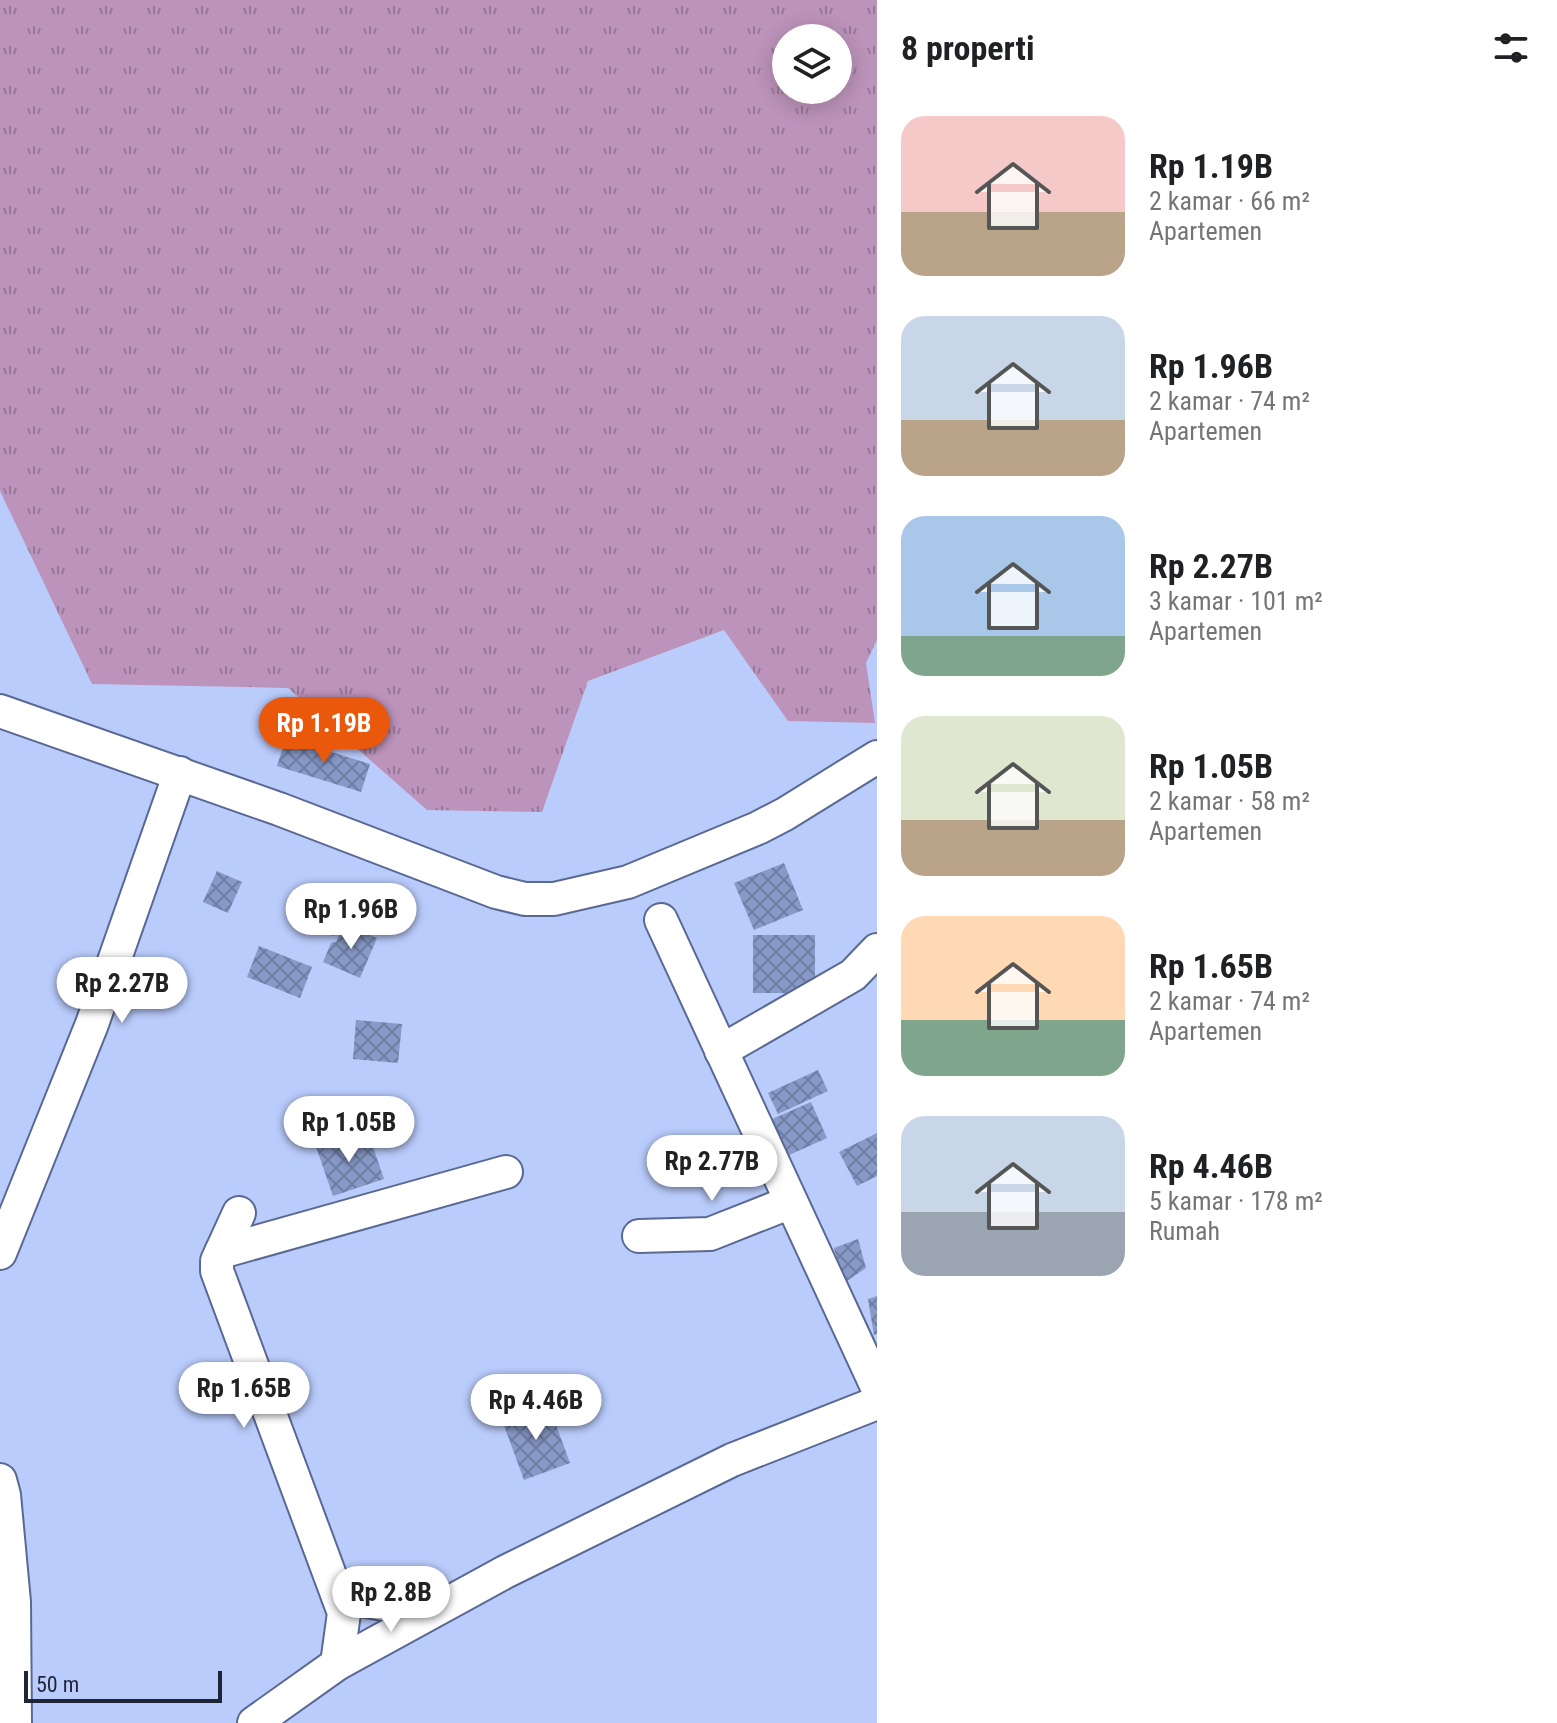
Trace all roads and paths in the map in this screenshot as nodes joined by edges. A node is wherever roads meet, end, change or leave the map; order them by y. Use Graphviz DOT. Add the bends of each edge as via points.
graph roads {
  1 [pos="0,711"];
  2 [pos="877,757"];
  3 [pos="180,773"];
  4 [pos="661,920"];
  5 [pos="877,950"];
  6 [pos="721,1051"];
  7 [pos="506,1172"];
  8 [pos="791,1202"];
  9 [pos="239,1213"];
  10 [pos="639,1236"];
  11 [pos="221,1252"];
  12 [pos="0,1253"];
  13 [pos="877,1387"];
  14 [pos="877,1403"];
  15 [pos="0,1480"];
  16 [pos="338,1596"];
  17 [pos="446,1603"];
  18 [pos="337,1664"];
  19 [pos="15,1723"];
  20 [pos="254,1723"];
  1 -- 3 [label="street"];
  2 -- 3 [label="street" via="758,828 628,882 554,899 496,892"];
  3 -- 12 [label="street" via="92,1024"];
  4 -- 6 [label="street"];
  5 -- 6 [label="street" via="853,975"];
  6 -- 8 [label="street"];
  7 -- 11 [label="street"];
  8 -- 10 [label="street" via="710,1234"];
  8 -- 13 [label="street"];
  9 -- 11 [label="street"];
  11 -- 16 [label="street" via="219,1279"];
  14 -- 17 [label="street" via="732,1460"];
  15 -- 19 [label="street" via="14,1602"];
  16 -- 17 [label="street" via="395,1606"];
  16 -- 18 [label="street" via="345,1616"];
  17 -- 18 [label="street"];
  18 -- 20 [label="street"];
}
